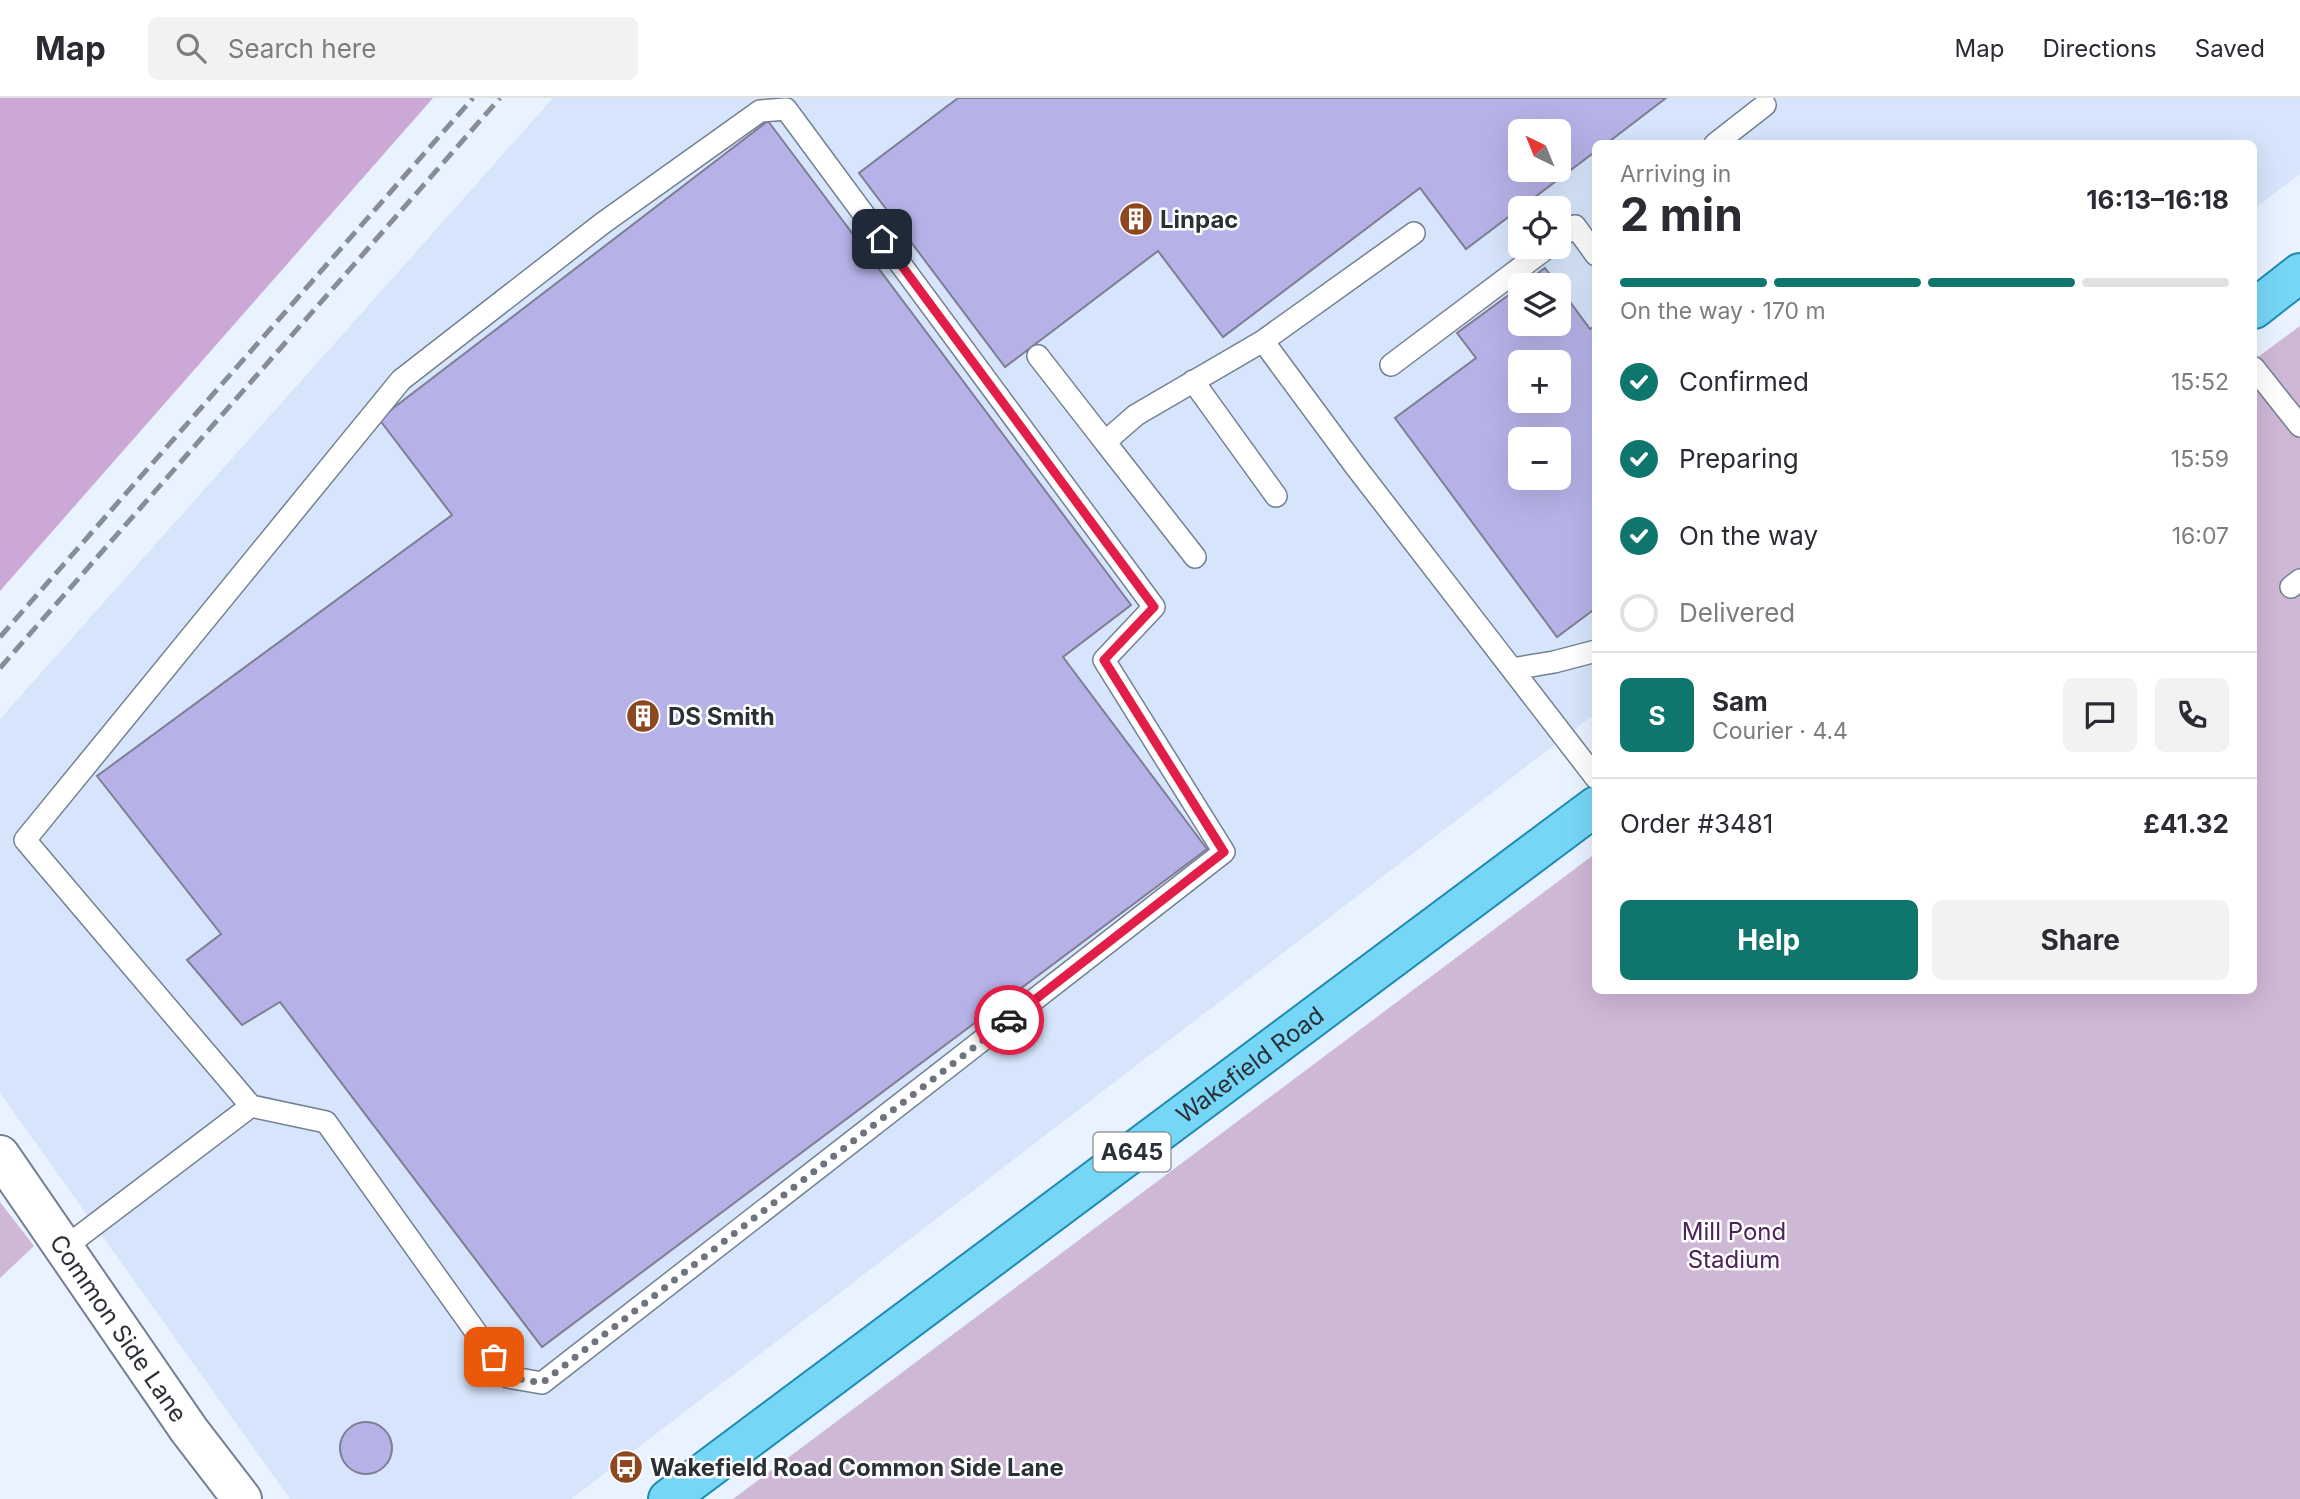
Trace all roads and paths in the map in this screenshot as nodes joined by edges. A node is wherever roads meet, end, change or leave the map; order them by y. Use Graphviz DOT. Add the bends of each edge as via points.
graph roads {
  1 [pos="1765,105"];
  2 [pos="1720,140"];
  3 [pos="1571,229"];
  4 [pos="1414,233"];
  5 [pos="1592,243"];
  6 [pos="1532,259"];
  7 [pos="2300,273"];
  8 [pos="2257,307"];
  9 [pos="1263,341"];
  10 [pos="1038,356"];
  11 [pos="1391,365"];
  12 [pos="2257,372"];
  13 [pos="1193,382"];
  14 [pos="2300,426"];
  15 [pos="1105,442"];
  16 [pos="1276,496"];
  17 [pos="1195,558"];
  18 [pos="1592,652"];
  19 [pos="1512,670"];
  20 [pos="1592,773"];
  21 [pos="1592,809"];
  22 [pos="251,1106"];
  23 [pos="0,1155"];
  24 [pos="64,1248"];
  25 [pos="242,1499"];
  26 [pos="668,1499"];
  1 -- 2 [label="lane"];
  3 -- 5 [label="lane" via="1575,226"];
  4 -- 9 [label="lane"];
  6 -- 11 [label="lane"];
  7 -- 8 [label="main road"];
  9 -- 13 [label="lane"];
  9 -- 19 [label="lane"];
  10 -- 15 [label="lane"];
  12 -- 14 [label="lane"];
  13 -- 15 [label="lane" via="1136,415"];
  13 -- 16 [label="lane"];
  15 -- 17 [label="lane"];
  18 -- 19 [label="lane"];
  19 -- 20 [label="lane"];
  21 -- 26 [label="main road, Wakefield Road / A645"];
  22 -- 22 [label="lane" via="326,1122 508,1377 542,1383 1224,852 1104,660 1154,607 786,109 760,111 603,223 401,380 25,840"];
  22 -- 24 [label="lane"];
  23 -- 24 [label="main road, Common Side Lane"];
  24 -- 25 [label="main road, Common Side Lane"];
}
